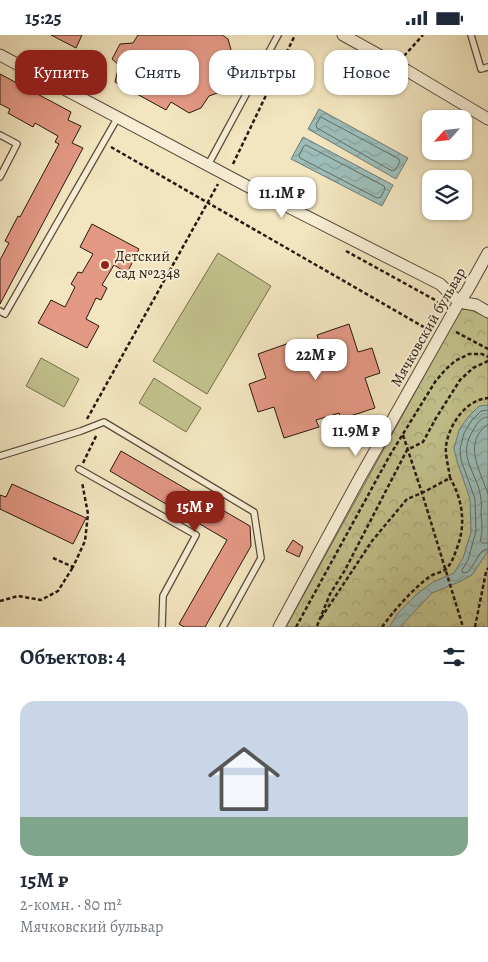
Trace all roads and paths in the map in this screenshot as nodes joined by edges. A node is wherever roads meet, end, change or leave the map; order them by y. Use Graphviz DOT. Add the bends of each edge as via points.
graph roads {
  1 [pos="278,35"];
  2 [pos="295,35"];
  3 [pos="343,35"];
  4 [pos="423,35"];
  5 [pos="471,35"];
  6 [pos="370,50"];
  7 [pos="408,51"];
  8 [pos="0,55"];
  9 [pos="488,67"];
  10 [pos="408,71"];
  11 [pos="118,117"];
  12 [pos="488,119"];
  13 [pos="0,135"];
  14 [pos="103,143"];
  15 [pos="208,165"];
  16 [pos="224,173"];
  17 [pos="0,177"];
  18 [pos="208,203"];
  19 [pos="488,253"];
  20 [pos="459,302"];
  21 [pos="0,311"];
  22 [pos="488,312"];
  23 [pos="445,326"];
  24 [pos="432,332"];
  25 [pos="488,349"];
  26 [pos="488,357"];
  27 [pos="488,361"];
  28 [pos="488,397"];
  29 [pos="104,422"];
  30 [pos="401,429"];
  31 [pos="81,431"];
  32 [pos="402,434"];
  33 [pos="407,450"];
  34 [pos="0,456"];
  35 [pos="79,469"];
  36 [pos="450,478"];
  37 [pos="422,493"];
  38 [pos="54,558"];
  39 [pos="73,567"];
  40 [pos="488,568"];
  41 [pos="445,571"];
  42 [pos="0,601"];
  43 [pos="316,626"];
  44 [pos="162,627"];
  45 [pos="223,627"];
  46 [pos="279,627"];
  47 [pos="296,627"];
  48 [pos="382,627"];
  49 [pos="463,627"];
  50 [pos="475,627"];
  1 -- 15 [label="lane"];
  2 -- 16 [label="path" via="230,171"];
  3 -- 6 [label="street"];
  4 -- 7 [label="path"];
  5 -- 9 [label="lane" via="482,69"];
  8 -- 11 [label="street"];
  10 -- 12 [label="street"];
  11 -- 14 [label="lane"];
  11 -- 15 [label="street"];
  13 -- 17 [label="lane" via="17,144"];
  14 -- 18 [label="path"];
  14 -- 21 [label="lane" via="5,314"];
  15 -- 16 [label="street"];
  16 -- 18 [label="path"];
  16 -- 20 [label="street" via="440,284"];
  18 -- 24 [label="path"];
  18 -- 31 [label="path"];
  19 -- 20 [label="street, Мячковский бульвар"];
  20 -- 22 [label="street" via="476,305"];
  20 -- 23 [label="street, Мячковский бульвар"];
  23 -- 25 [label="path"];
  23 -- 46 [label="street, Мячковский бульвар"];
  26 -- 32 [label="path" via="469,354 455,361 435,382"];
  27 -- 33 [label="path" via="473,368 460,380 423,442"];
  28 -- 36 [label="path" via="471,404 455,422 446,447"];
  29 -- 31 [label="lane"];
  29 -- 35 [label="path"];
  29 -- 45 [label="lane" via="254,513 261,558"];
  30 -- 32 [label="path"];
  31 -- 34 [label="lane"];
  32 -- 33 [label="path"];
  32 -- 47 [label="path"];
  33 -- 37 [label="path"];
  33 -- 43 [label="path"];
  35 -- 39 [label="path" via="88,515 85,541"];
  35 -- 44 [label="lane" via="196,535 163,596"];
  36 -- 37 [label="path"];
  36 -- 41 [label="path" via="460,503 463,522 453,561"];
  37 -- 41 [label="path"];
  37 -- 43 [label="path" via="407,499 372,541"];
  38 -- 39 [label="path"];
  39 -- 42 [label="path" via="58,591 41,600 18,596"];
  40 -- 50 [label="path"];
  41 -- 48 [label="path" via="432,574 418,585"];
  41 -- 49 [label="path"];
}
